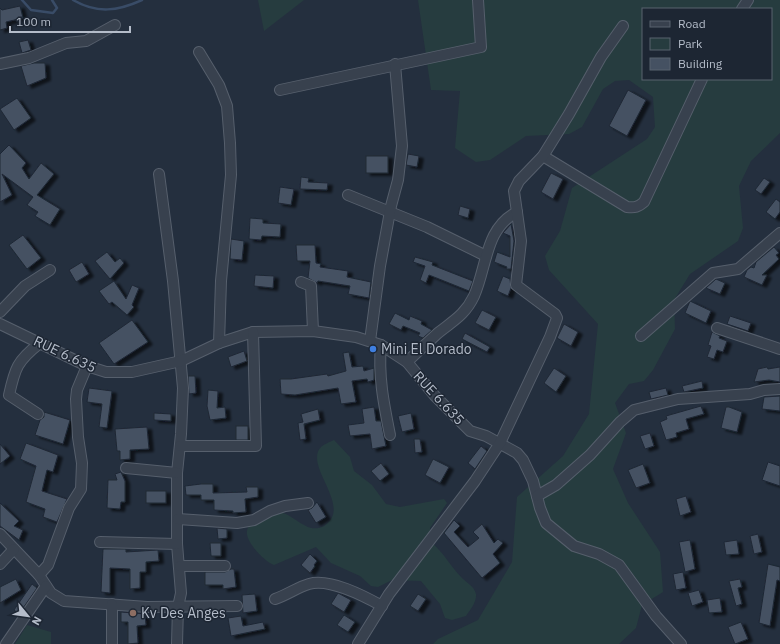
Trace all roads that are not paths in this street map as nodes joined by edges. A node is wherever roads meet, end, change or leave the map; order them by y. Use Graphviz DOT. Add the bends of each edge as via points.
graph roads {
  1 [pos="478,0"];
  2 [pos="115,25"];
  3 [pos="623,26"];
  4 [pos="198,52"];
  5 [pos="0,64"];
  6 [pos="395,64"];
  7 [pos="702,80"];
  8 [pos="280,90"];
  9 [pos="543,156"];
  10 [pos="159,174"];
  11 [pos="348,195"];
  12 [pos="390,212"];
  13 [pos="518,212"];
  14 [pos="780,233"];
  15 [pos="486,256"];
  16 [pos="50,270"];
  17 [pos="300,282"];
  18 [pos="0,312"];
  19 [pos="0,324"];
  20 [pos="717,328"];
  21 [pos="313,331"];
  22 [pos="253,332"];
  23 [pos="641,336"];
  24 [pos="370,341"];
  25 [pos="40,343"];
  26 [pos="219,343"];
  27 [pos="381,345"];
  28 [pos="780,349"];
  29 [pos="181,361"];
  30 [pos="407,362"];
  31 [pos="87,366"];
  32 [pos="780,389"];
  33 [pos="38,414"];
  34 [pos="390,435"];
  35 [pos="500,443"];
  36 [pos="180,446"];
  37 [pos="126,468"];
  38 [pos="177,473"];
  39 [pos="538,496"];
  40 [pos="308,503"];
  41 [pos="178,519"];
  42 [pos="0,534"];
  43 [pos="100,542"];
  44 [pos="178,544"];
  45 [pos="14,549"];
  46 [pos="0,564"];
  47 [pos="180,566"];
  48 [pos="225,566"];
  49 [pos="39,574"];
  50 [pos="46,586"];
  51 [pos="275,600"];
  52 [pos="112,604"];
  53 [pos="237,606"];
  54 [pos="382,606"];
  55 [pos="178,607"];
  56 [pos="6,644"];
  57 [pos="112,644"];
  58 [pos="178,644"];
  59 [pos="358,644"];
  60 [pos="681,644"];
  1 -- 6 [label="street" via="480,47"];
  2 -- 5 [label="street" via="86,41 66,43 29,58"];
  3 -- 9 [label="street" via="601,57"];
  4 -- 26 [label="street" via="219,85 227,106 231,175 221,281"];
  6 -- 8 [label="street"];
  6 -- 12 [label="street" via="402,146 398,180"];
  7 -- 9 [label="street" via="640,206 627,207"];
  9 -- 13 [label="street" via="519,181 514,191"];
  10 -- 29 [label="street" via="174,281"];
  11 -- 12 [label="street"];
  12 -- 15 [label="street"];
  12 -- 24 [label="street"];
  13 -- 15 [label="street" via="505,218 501,223"];
  13 -- 35 [label="street" via="521,241 516,286 555,314 556,318 538,364"];
  14 -- 23 [label="street" via="738,269 713,273"];
  15 -- 30 [label="street" via="474,296 462,316"];
  16 -- 18 [label="street" via="24,286"];
  17 -- 21 [label="street" via="311,286"];
  19 -- 25 [label="street, RUE 6.635"];
  20 -- 28 [label="street"];
  21 -- 22 [label="street, RUE 6.635"];
  21 -- 24 [label="street, RUE 6.635"];
  22 -- 26 [label="street, RUE 6.635"];
  22 -- 36 [label="street" via="256,446"];
  24 -- 27 [label="street, RUE 6.635"];
  25 -- 31 [label="street, RUE 6.635"];
  25 -- 33 [label="street" via="21,360 15,371 9,395"];
  26 -- 29 [label="street, RUE 6.635"];
  27 -- 30 [label="street, RUE 6.635"];
  27 -- 34 [label="street" via="379,366"];
  29 -- 31 [label="street, RUE 6.635" via="132,372 106,372"];
  29 -- 36 [label="street" via="183,409"];
  30 -- 35 [label="street, RUE 6.635" via="435,396 463,424 470,430"];
  31 -- 49 [label="street" via="76,399 82,463 81,489 69,508 48,565"];
  32 -- 39 [label="street" via="750,394 678,399 634,410 585,460 556,485"];
  35 -- 39 [label="street, RUE 6.635" via="517,453 523,460"];
  35 -- 54 [label="street"];
  36 -- 38 [label="street"];
  37 -- 38 [label="street"];
  38 -- 41 [label="street"];
  39 -- 60 [label="street, RUE 6.635" via="544,519 551,527 574,546 599,554 618,565 656,616"];
  40 -- 41 [label="street" via="285,506 254,520 237,523"];
  41 -- 44 [label="street"];
  42 -- 45 [label="street"];
  43 -- 44 [label="street"];
  44 -- 47 [label="street"];
  45 -- 46 [label="street"];
  45 -- 49 [label="street"];
  47 -- 48 [label="street"];
  47 -- 55 [label="street" via="181,593"];
  49 -- 50 [label="street"];
  50 -- 52 [label="street" via="55,597 64,601"];
  50 -- 56 [label="street"];
  51 -- 54 [label="street" via="310,584 333,585"];
  52 -- 55 [label="street"];
  52 -- 57 [label="street"];
  53 -- 55 [label="street"];
  54 -- 59 [label="street"];
  55 -- 58 [label="street"];
}
